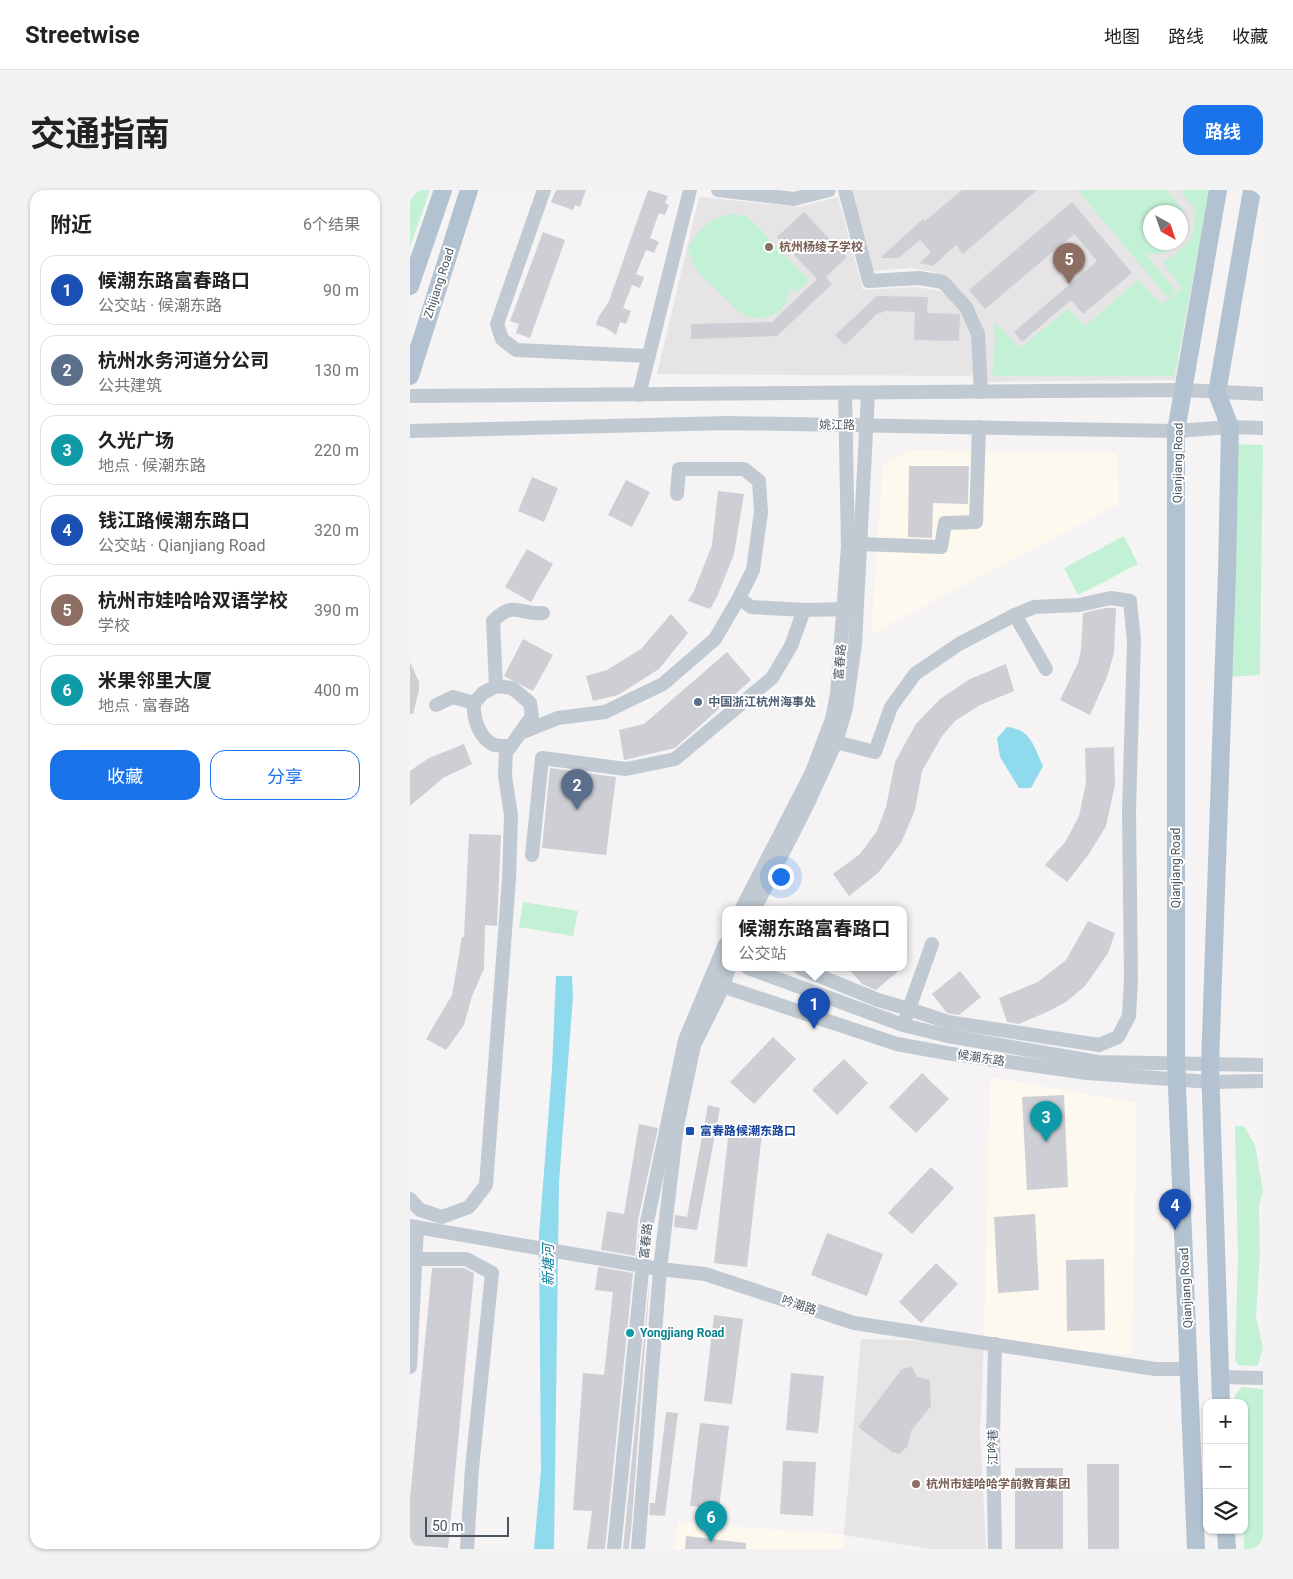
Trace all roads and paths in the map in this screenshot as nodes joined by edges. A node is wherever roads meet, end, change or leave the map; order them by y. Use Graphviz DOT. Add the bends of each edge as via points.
graph roads {
  1 [pos="443,190"];
  2 [pos="469,190"];
  3 [pos="544,190"];
  4 [pos="690,190"];
  5 [pos="718,190"];
  6 [pos="829,190"];
  7 [pos="845,190"];
  8 [pos="1218,190"];
  9 [pos="1252,190"];
  10 [pos="410,286"];
  11 [pos="648,356"];
  12 [pos="410,376"];
  13 [pos="1184,390"];
  14 [pos="981,392"];
  15 [pos="845,393"];
  16 [pos="868,393"];
  17 [pos="1217,393"];
  18 [pos="638,394"];
  19 [pos="1263,394"];
  20 [pos="410,396"];
  21 [pos="844,425"];
  22 [pos="866,425"];
  23 [pos="979,427"];
  24 [pos="1230,428"];
  25 [pos="1263,428"];
  26 [pos="410,431"];
  27 [pos="1176,431"];
  28 [pos="677,494"];
  29 [pos="860,544"];
  30 [pos="739,598"];
  31 [pos="851,609"];
  32 [pos="804,610"];
  33 [pos="543,613"];
  34 [pos="1015,615"];
  35 [pos="1046,669"];
  36 [pos="496,686"];
  37 [pos="474,703"];
  38 [pos="436,705"];
  39 [pos="523,732"];
  40 [pos="836,742"];
  41 [pos="511,746"];
  42 [pos="532,855"];
  43 [pos="743,906"];
  44 [pos="756,906"];
  45 [pos="932,944"];
  46 [pos="722,964"];
  47 [pos="724,971"];
  48 [pos="756,971"];
  49 [pos="807,971"];
  50 [pos="709,980"];
  51 [pos="723,987"];
  52 [pos="909,1009"];
  53 [pos="903,1025"];
  54 [pos="897,1044"];
  55 [pos="1263,1065"];
  56 [pos="1176,1071"];
  57 [pos="1211,1074"];
  58 [pos="1263,1081"];
  59 [pos="410,1199"];
  60 [pos="413,1227"];
  61 [pos="413,1258"];
  62 [pos="643,1266"];
  63 [pos="660,1269"];
  64 [pos="995,1344"];
  65 [pos="410,1367"];
  66 [pos="1190,1369"];
  67 [pos="1220,1377"];
  68 [pos="1263,1378"];
  69 [pos="1221,1399"];
  70 [pos="1226,1534"];
  71 [pos="467,1549"];
  72 [pos="614,1549"];
  73 [pos="638,1549"];
  74 [pos="995,1549"];
  75 [pos="1196,1549"];
  76 [pos="1227,1549"];
  1 -- 10 [label="main road, Zhijiang Road"];
  2 -- 12 [label="main road, Zhijiang Road"];
  3 -- 11 [label="street" via="497,324 502,339 516,350"];
  4 -- 11 [label="street"];
  5 -- 6 [label="street" via="794,199"];
  7 -- 14 [label="street" via="869,281 918,278 943,282 966,307 978,334"];
  8 -- 13 [label="main road, Qianjiang Road"];
  9 -- 17 [label="main road"];
  11 -- 18 [label="street"];
  13 -- 14 [label="street"];
  13 -- 17 [label="street"];
  13 -- 27 [label="main road, Qianjiang Road"];
  14 -- 16 [label="street"];
  15 -- 16 [label="street"];
  15 -- 18 [label="street"];
  15 -- 21 [label="street, 富春路"];
  16 -- 22 [label="street, 富春路"];
  17 -- 19 [label="street"];
  17 -- 24 [label="main road"];
  18 -- 20 [label="street"];
  21 -- 22 [label="street, 姚江路"];
  21 -- 26 [label="street, 姚江路" via="728,423"];
  21 -- 31 [label="street, 富春路"];
  22 -- 23 [label="street, 姚江路"];
  22 -- 29 [label="street, 富春路"];
  23 -- 27 [label="street, 姚江路"];
  23 -- 29 [label="street" via="976,522 944,523 941,547"];
  24 -- 25 [label="street, 姚江路"];
  24 -- 27 [label="street, 姚江路"];
  24 -- 57 [label="main road"];
  27 -- 56 [label="main road, Qianjiang Road"];
  28 -- 30 [label="street" via="679,470 744,469 759,481 761,512 752,570"];
  29 -- 31 [label="street, 富春路"];
  30 -- 32 [label="street" via="751,607"];
  30 -- 39 [label="street" via="715,639 663,684 605,712 558,718"];
  31 -- 32 [label="street"];
  31 -- 40 [label="street, 富春路" via="846,708"];
  31 -- 43 [label="street, 富春路" via="826,739"];
  32 -- 42 [label="street" via="790,646 772,678 674,759 626,769 542,758"];
  33 -- 36 [label="street" via="506,609 493,621"];
  34 -- 35 [label="street"];
  34 -- 40 [label="street" via="959,644 915,674 891,707 875,752"];
  34 -- 52 [label="street" via="1034,607 1079,605 1111,598 1130,601 1134,641 1129,811 1129,1016 1118,1037 1099,1045 948,1022"];
  36 -- 37 [label="street"];
  36 -- 39 [label="street" via="512,688 530,703 532,716"];
  37 -- 38 [label="street" via="452,697"];
  37 -- 41 [label="street" via="473,716 482,735 494,744"];
  39 -- 41 [label="street"];
  40 -- 44 [label="street, 富春路"];
  41 -- 59 [label="street" via="506,752 505,768 511,815 509,879 486,1185 470,1207 442,1217 420,1210"];
  45 -- 52 [label="street"];
  46 -- 50 [label="street, 富春路"];
  47 -- 51 [label="street, 富春路"];
  48 -- 53 [label="street, 候潮东路"];
  49 -- 52 [label="street"];
  50 -- 51 [label="street, 候潮东路"];
  50 -- 62 [label="street, 富春路" via="684,1040 648,1222"];
  51 -- 54 [label="street, 候潮东路"];
  51 -- 63 [label="street, 富春路" via="694,1045 677,1126"];
  52 -- 53 [label="street"];
  53 -- 54 [label="street"];
  53 -- 56 [label="street, 候潮东路" via="1098,1062"];
  54 -- 56 [label="street, 候潮东路" via="1087,1073"];
  55 -- 57 [label="street, 候潮东路"];
  56 -- 57 [label="street, 候潮东路"];
  56 -- 66 [label="main road, Qianjiang Road"];
  57 -- 58 [label="street, 候潮东路"];
  57 -- 67 [label="main road"];
  60 -- 61 [label="street"];
  60 -- 62 [label="street, 吟潮路"];
  61 -- 65 [label="street"];
  61 -- 71 [label="street" via="466,1260 492,1273"];
  62 -- 63 [label="street, 吟潮路"];
  62 -- 72 [label="street, 富春路"];
  63 -- 64 [label="street, 吟潮路" via="706,1274 854,1323"];
  63 -- 73 [label="street, 富春路"];
  64 -- 66 [label="street, 吟潮路" via="1155,1368"];
  64 -- 74 [label="street, 江吟巷"];
  66 -- 75 [label="main road, Qianjiang Road"];
  67 -- 68 [label="street"];
  67 -- 69 [label="main road"];
  70 -- 76 [label="main road"];
}
